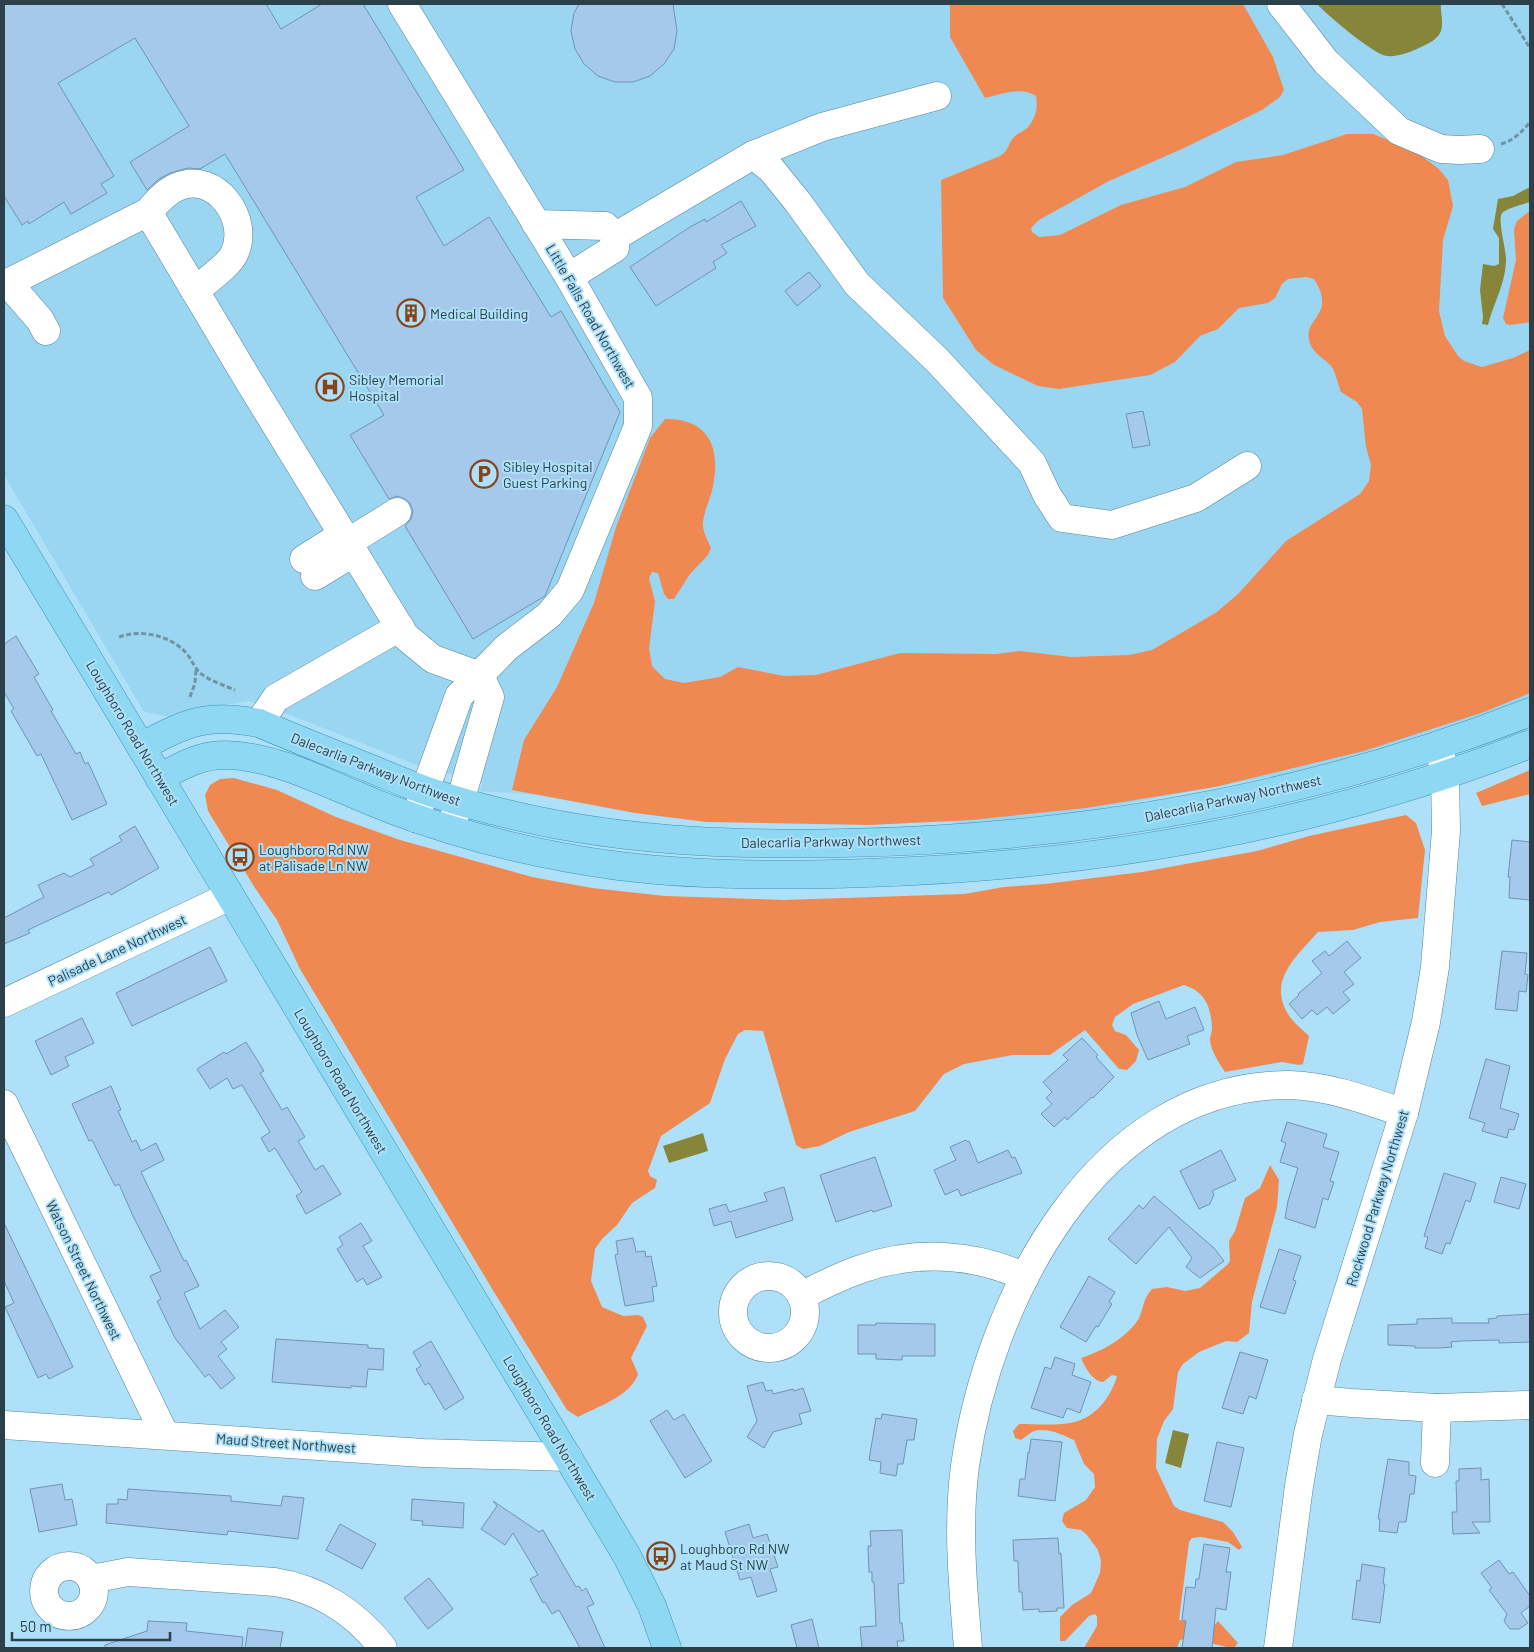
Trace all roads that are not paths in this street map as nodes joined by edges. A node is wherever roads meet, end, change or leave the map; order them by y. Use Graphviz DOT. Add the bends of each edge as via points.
graph roads {
  1 [pos="402,4"];
  2 [pos="1281,4"];
  3 [pos="937,96"];
  4 [pos="1480,148"];
  5 [pos="753,155"];
  6 [pos="148,212"];
  7 [pos="536,224"];
  8 [pos="616,236"];
  9 [pos="569,277"];
  10 [pos="10,288"];
  11 [pos="195,291"];
  12 [pos="52,327"];
  13 [pos="1247,466"];
  14 [pos="397,512"];
  15 [pos="4,519"];
  16 [pos="348,544"];
  17 [pos="309,567"];
  18 [pos="400,627"];
  19 [pos="480,676"];
  20 [pos="1530,712"];
  21 [pos="259,723"];
  22 [pos="1530,744"];
  23 [pos="1439,745"];
  24 [pos="142,747"];
  25 [pos="1445,776"];
  26 [pos="159,778"];
  27 [pos="426,791"];
  28 [pos="460,802"];
  29 [pos="415,818"];
  30 [pos="449,829"];
  31 [pos="230,896"];
  32 [pos="4,1003"];
  33 [pos="4,1104"];
  34 [pos="1404,1113"];
  35 [pos="1025,1277"];
  36 [pos="801,1296"];
  37 [pos="1316,1400"];
  38 [pos="1530,1405"];
  39 [pos="1437,1408"];
  40 [pos="4,1425"];
  41 [pos="164,1435"];
  42 [pos="568,1457"];
  43 [pos="1435,1463"];
  44 [pos="91,1579"];
  45 [pos="383,1648"];
  46 [pos="667,1648"];
  47 [pos="968,1648"];
  48 [pos="1278,1648"];
  1 -- 7 [label="street, Little Falls Road Northwest"];
  2 -- 4 [label="street" via="1326,62 1399,131 1441,149"];
  3 -- 5 [label="street" via="822,127"];
  5 -- 8 [label="street"];
  5 -- 13 [label="street" via="771,169 858,284 937,360 1032,463 1062,518 1112,525 1196,498"];
  6 -- 10 [label="street"];
  6 -- 11 [label="street"];
  6 -- 11 [label="street" via="162,196 178,186 196,184 210,187 224,197 239,229 239,243 233,257"];
  7 -- 8 [label="street" via="605,226"];
  7 -- 9 [label="street, Little Falls Road Northwest"];
  8 -- 9 [label="street" via="615,248"];
  9 -- 19 [label="street, Little Falls Road Northwest" via="638,398 638,426 570,590 549,614 506,648"];
  10 -- 12 [label="street" via="40,320"];
  11 -- 16 [label="street"];
  14 -- 16 [label="street"];
  15 -- 24 [label="main road, Loughboro Road Northwest"];
  16 -- 17 [label="street"];
  16 -- 18 [label="street"];
  18 -- 19 [label="street" via="405,636 433,658"];
  18 -- 21 [label="street" via="276,698"];
  19 -- 27 [label="street, Little Falls Road Northwest" via="459,696"];
  19 -- 28 [label="street" via="490,697"];
  20 -- 23 [label="main road, Dalecarlia Parkway Northwest"];
  21 -- 24 [label="main road, Dalecarlia Parkway Northwest" via="212,719 193,722"];
  21 -- 27 [label="main road, Dalecarlia Parkway Northwest"];
  22 -- 25 [label="main road"];
  23 -- 25 [label="street, Rockwood Parkway Northwest"];
  23 -- 28 [label="main road, Dalecarlia Parkway Northwest" via="1333,777 1189,809 1050,830 916,841 752,844 643,838 542,822"];
  24 -- 26 [label="main road, Loughboro Road Northwest"];
  25 -- 30 [label="main road" via="1332,809 1200,838 1088,856 907,872 750,874 639,868 534,852"];
  25 -- 34 [label="street, Rockwood Parkway Northwest" via="1446,832 1435,967 1426,1022"];
  26 -- 29 [label="main road" via="200,758 241,757 295,771"];
  26 -- 31 [label="main road, Loughboro Road Northwest"];
  27 -- 28 [label="main road, Dalecarlia Parkway Northwest"];
  27 -- 29 [label="street, Little Falls Road Northwest"];
  28 -- 30 [label="street"];
  29 -- 30 [label="main road"];
  31 -- 32 [label="street, Palisade Lane Northwest"];
  31 -- 42 [label="main road, Loughboro Road Northwest"];
  33 -- 41 [label="street, Watson Street Northwest"];
  34 -- 35 [label="street" via="1338,1091 1298,1086 1245,1089 1195,1103 1138,1135 1105,1165 1066,1210"];
  34 -- 37 [label="street, Rockwood Parkway Northwest"];
  35 -- 36 [label="street" via="975,1260 937,1256 912,1258 862,1268"];
  35 -- 47 [label="street" via="985,1375 965,1466 960,1528"];
  37 -- 39 [label="street"];
  37 -- 48 [label="street, Rockwood Parkway Northwest" via="1300,1486"];
  38 -- 39 [label="street"];
  39 -- 43 [label="street"];
  40 -- 41 [label="street, Maud Street Northwest"];
  41 -- 42 [label="street, Maud Street Northwest" via="423,1452"];
  42 -- 46 [label="main road, Loughboro Road Northwest" via="640,1581"];
  44 -- 45 [label="street" via="128,1572 294,1586 325,1598 344,1610 362,1624"];
}
